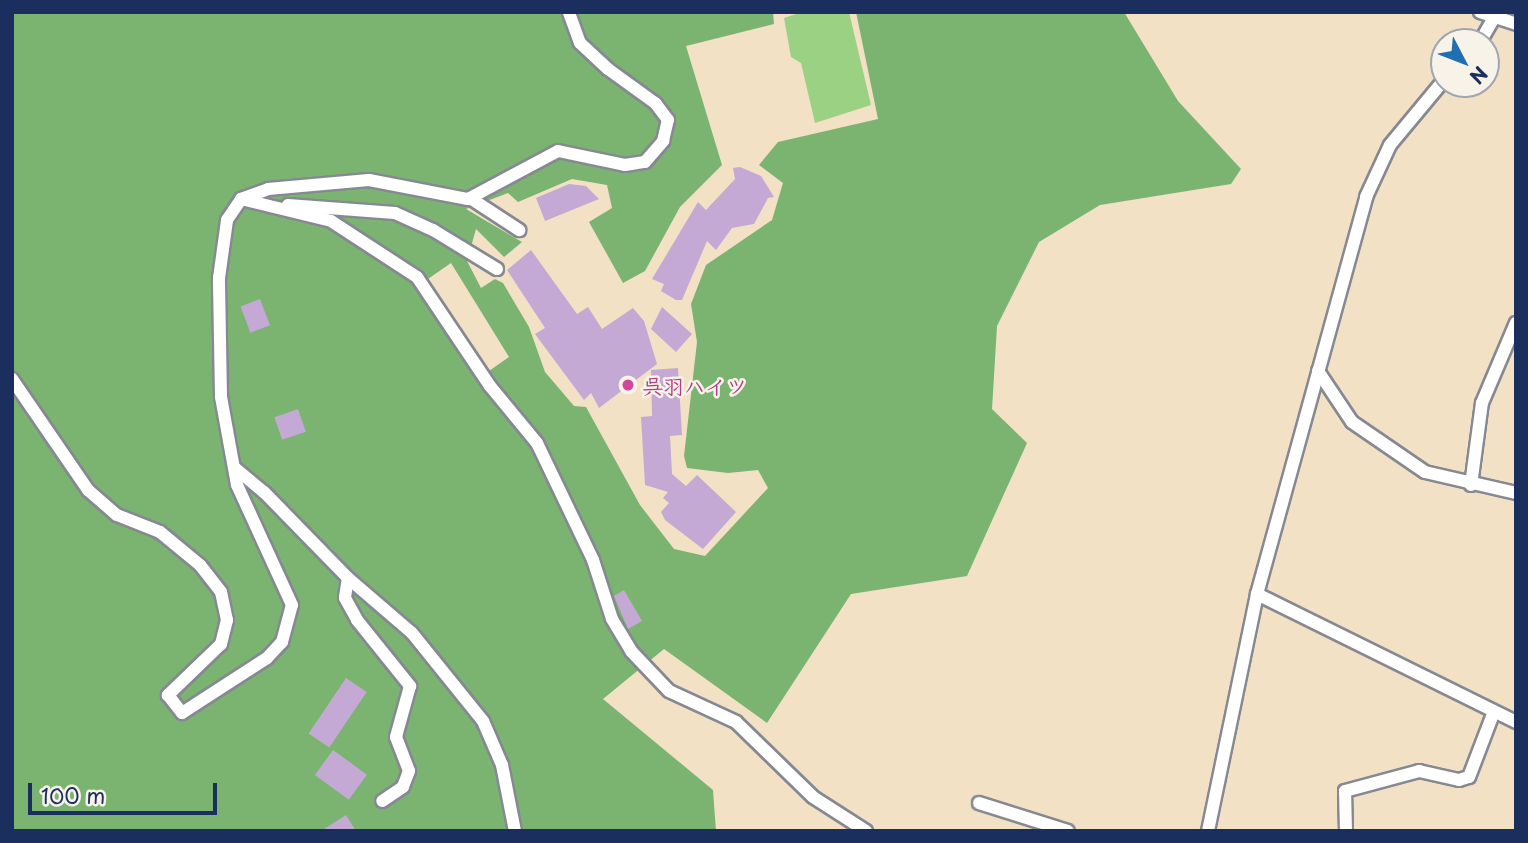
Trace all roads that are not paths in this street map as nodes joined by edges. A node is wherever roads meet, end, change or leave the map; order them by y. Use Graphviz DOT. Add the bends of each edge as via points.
graph roads {
  1 [pos="569,12"];
  2 [pos="1480,12"];
  3 [pos="1495,15"];
  4 [pos="1516,24"];
  5 [pos="1430,97"];
  6 [pos="470,198"];
  7 [pos="241,199"];
  8 [pos="278,206"];
  9 [pos="519,230"];
  10 [pos="497,269"];
  11 [pos="1516,323"];
  12 [pos="1318,372"];
  13 [pos="12,379"];
  14 [pos="235,468"];
  15 [pos="1471,485"];
  16 [pos="1516,494"];
  17 [pos="348,578"];
  18 [pos="1257,594"];
  19 [pos="1493,715"];
  20 [pos="1516,722"];
  21 [pos="382,801"];
  22 [pos="979,803"];
  23 [pos="515,831"];
  24 [pos="866,831"];
  25 [pos="1068,831"];
  26 [pos="1208,831"];
  27 [pos="1346,831"];
  1 -- 6 [label="street" via="580,43 655,103 668,120 663,141 645,162 625,165 558,151"];
  2 -- 3 [label="street"];
  3 -- 4 [label="street"];
  5 -- 12 [label="street" via="1390,145 1378,169"];
  6 -- 7 [label="street" via="369,180 268,189"];
  6 -- 9 [label="street"];
  7 -- 8 [label="street"];
  7 -- 14 [label="street" via="227,220 219,278 221,397"];
  8 -- 10 [label="street" via="306,204 395,214 433,230"];
  8 -- 24 [label="street" via="331,221 417,277 490,386 537,443 593,560 612,618 631,651 669,691 736,722 813,797"];
  11 -- 15 [label="street" via="1482,403"];
  12 -- 15 [label="street" via="1352,422 1425,472"];
  12 -- 18 [label="street"];
  13 -- 14 [label="street" via="88,491 117,515 160,532 200,565 221,593 227,620 221,644 169,695 182,713 267,658 282,642 289,623 292,605 248,515"];
  14 -- 17 [label="street"];
  15 -- 16 [label="street"];
  17 -- 21 [label="street" via="345,598 357,620 410,686 396,737 409,771 403,787"];
  17 -- 23 [label="street" via="412,633 483,721 502,765"];
  18 -- 19 [label="street"];
  18 -- 26 [label="street"];
  19 -- 20 [label="street"];
  19 -- 27 [label="street" via="1469,777 1460,780 1419,771 1345,790"];
  22 -- 25 [label="street"];
}
